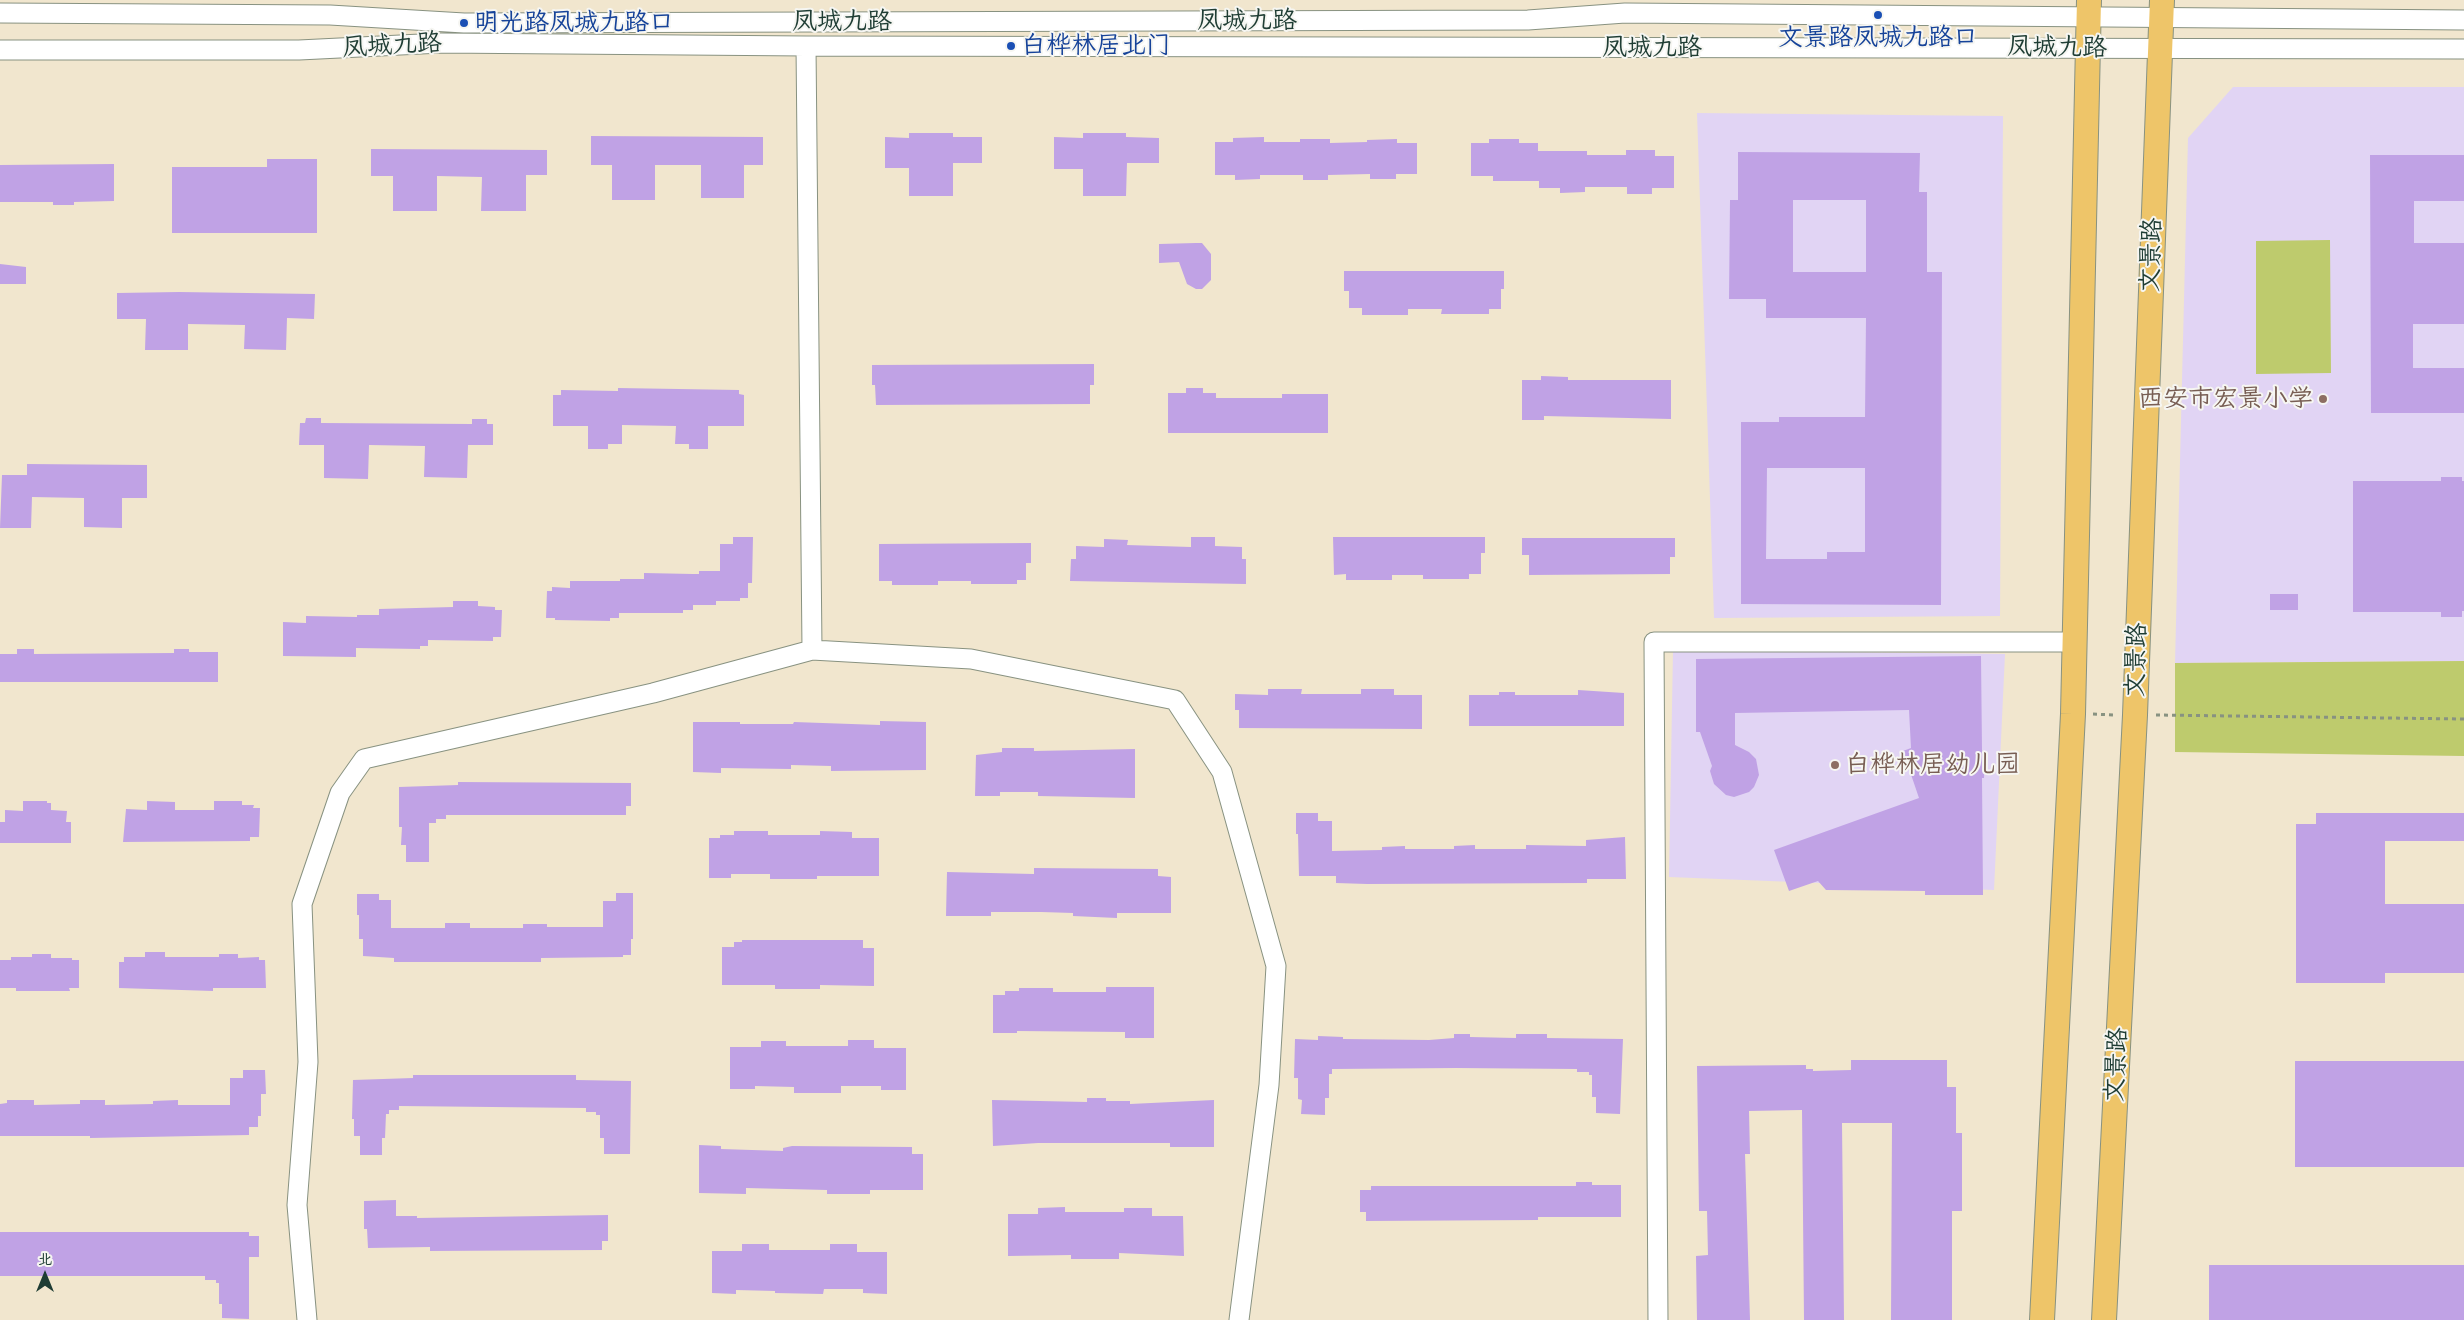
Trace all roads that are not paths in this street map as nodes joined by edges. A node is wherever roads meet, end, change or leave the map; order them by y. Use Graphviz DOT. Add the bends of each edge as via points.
graph roads {
  1 [pos="2088,8"];
  2 [pos="2162,9"];
  3 [pos="0,13"];
  4 [pos="2464,20"];
  5 [pos="806,46"];
  6 [pos="2086,49"];
  7 [pos="2160,49"];
  8 [pos="2464,49"];
  9 [pos="0,50"];
  10 [pos="2074,642"];
  11 [pos="812,650"];
  12 [pos="307,1320"];
  13 [pos="1239,1320"];
  14 [pos="1658,1320"];
  15 [pos="2042,1320"];
  16 [pos="2104,1320"];
  1 -- 2 [label="street, 凤城九路"];
  1 -- 3 [label="street, 凤城九路" via="1625,14 1518,20 464,23 330,15"];
  1 -- 6 [label="main road"];
  2 -- 4 [label="street, 凤城九路"];
  2 -- 7 [label="main road, 文景路"];
  5 -- 6 [label="street, 凤城九路"];
  5 -- 9 [label="street, 凤城九路" via="441,43 299,50"];
  5 -- 11 [label="street"];
  6 -- 7 [label="street, 凤城九路"];
  6 -- 10 [label="main road"];
  7 -- 8 [label="street, 凤城九路"];
  7 -- 16 [label="main road, 文景路" via="2135,715"];
  10 -- 14 [label="street" via="1654,642"];
  10 -- 15 [label="main road"];
  11 -- 12 [label="street" via="653,693 364,759 340,792 302,904 308,1062 297,1205"];
  11 -- 13 [label="street" via="970,659 1175,700 1222,772 1276,966 1269,1085"];
}
